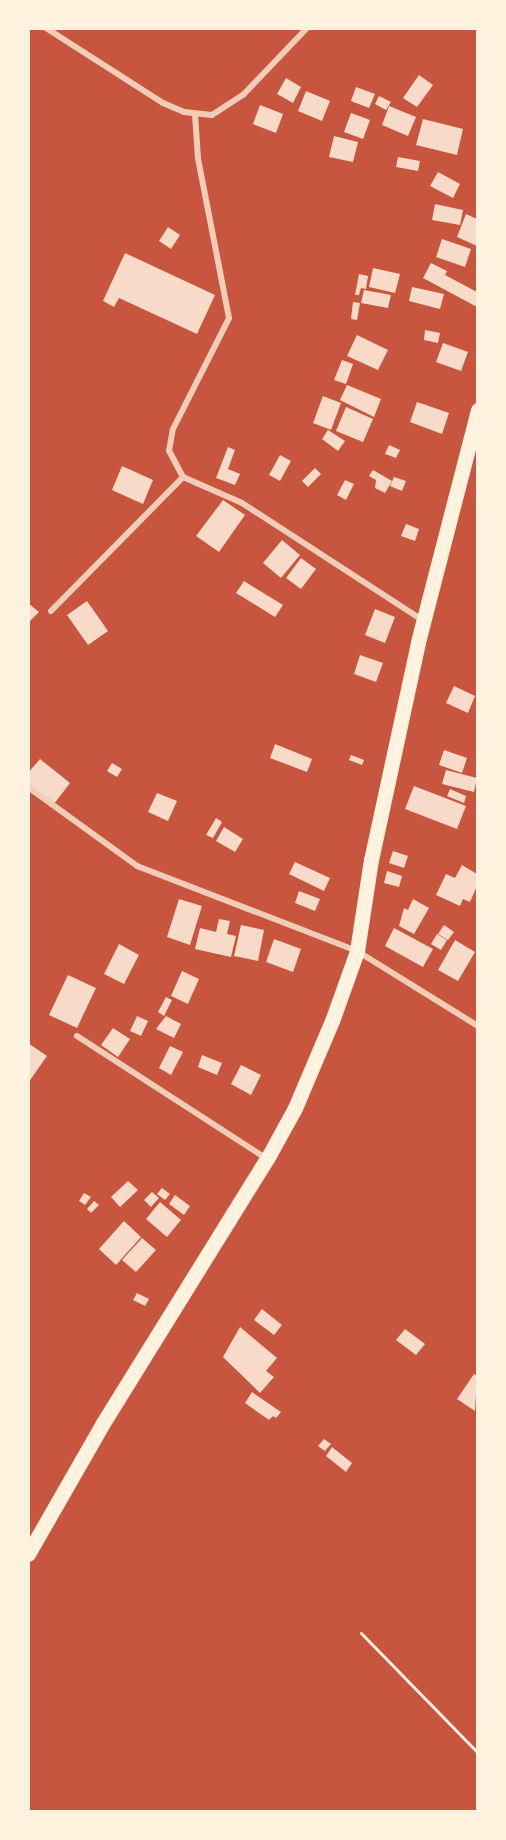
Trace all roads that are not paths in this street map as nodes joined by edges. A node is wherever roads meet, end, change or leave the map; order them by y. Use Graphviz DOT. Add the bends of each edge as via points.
graph roads {
  1 [pos="46,28"];
  2 [pos="307,28"];
  3 [pos="195,114"];
  4 [pos="477,410"];
  5 [pos="183,477"];
  6 [pos="51,611"];
  7 [pos="424,621"];
  8 [pos="28,787"];
  9 [pos="357,951"];
  10 [pos="477,1026"];
  11 [pos="77,1036"];
  12 [pos="267,1159"];
  13 [pos="28,1554"];
  1 -- 3 [label="street" via="163,104"];
  2 -- 3 [label="street" via="237,100 212,115"];
  3 -- 5 [label="street" via="198,158 229,318 173,429 170,451"];
  4 -- 7 [label="main road"];
  5 -- 6 [label="street"];
  5 -- 7 [label="street" via="242,503"];
  7 -- 9 [label="main road" via="371,860"];
  8 -- 9 [label="street" via="137,866"];
  9 -- 10 [label="street"];
  9 -- 12 [label="main road" via="314,1064"];
  11 -- 12 [label="street"];
  12 -- 13 [label="main road" via="103,1424"];
}
